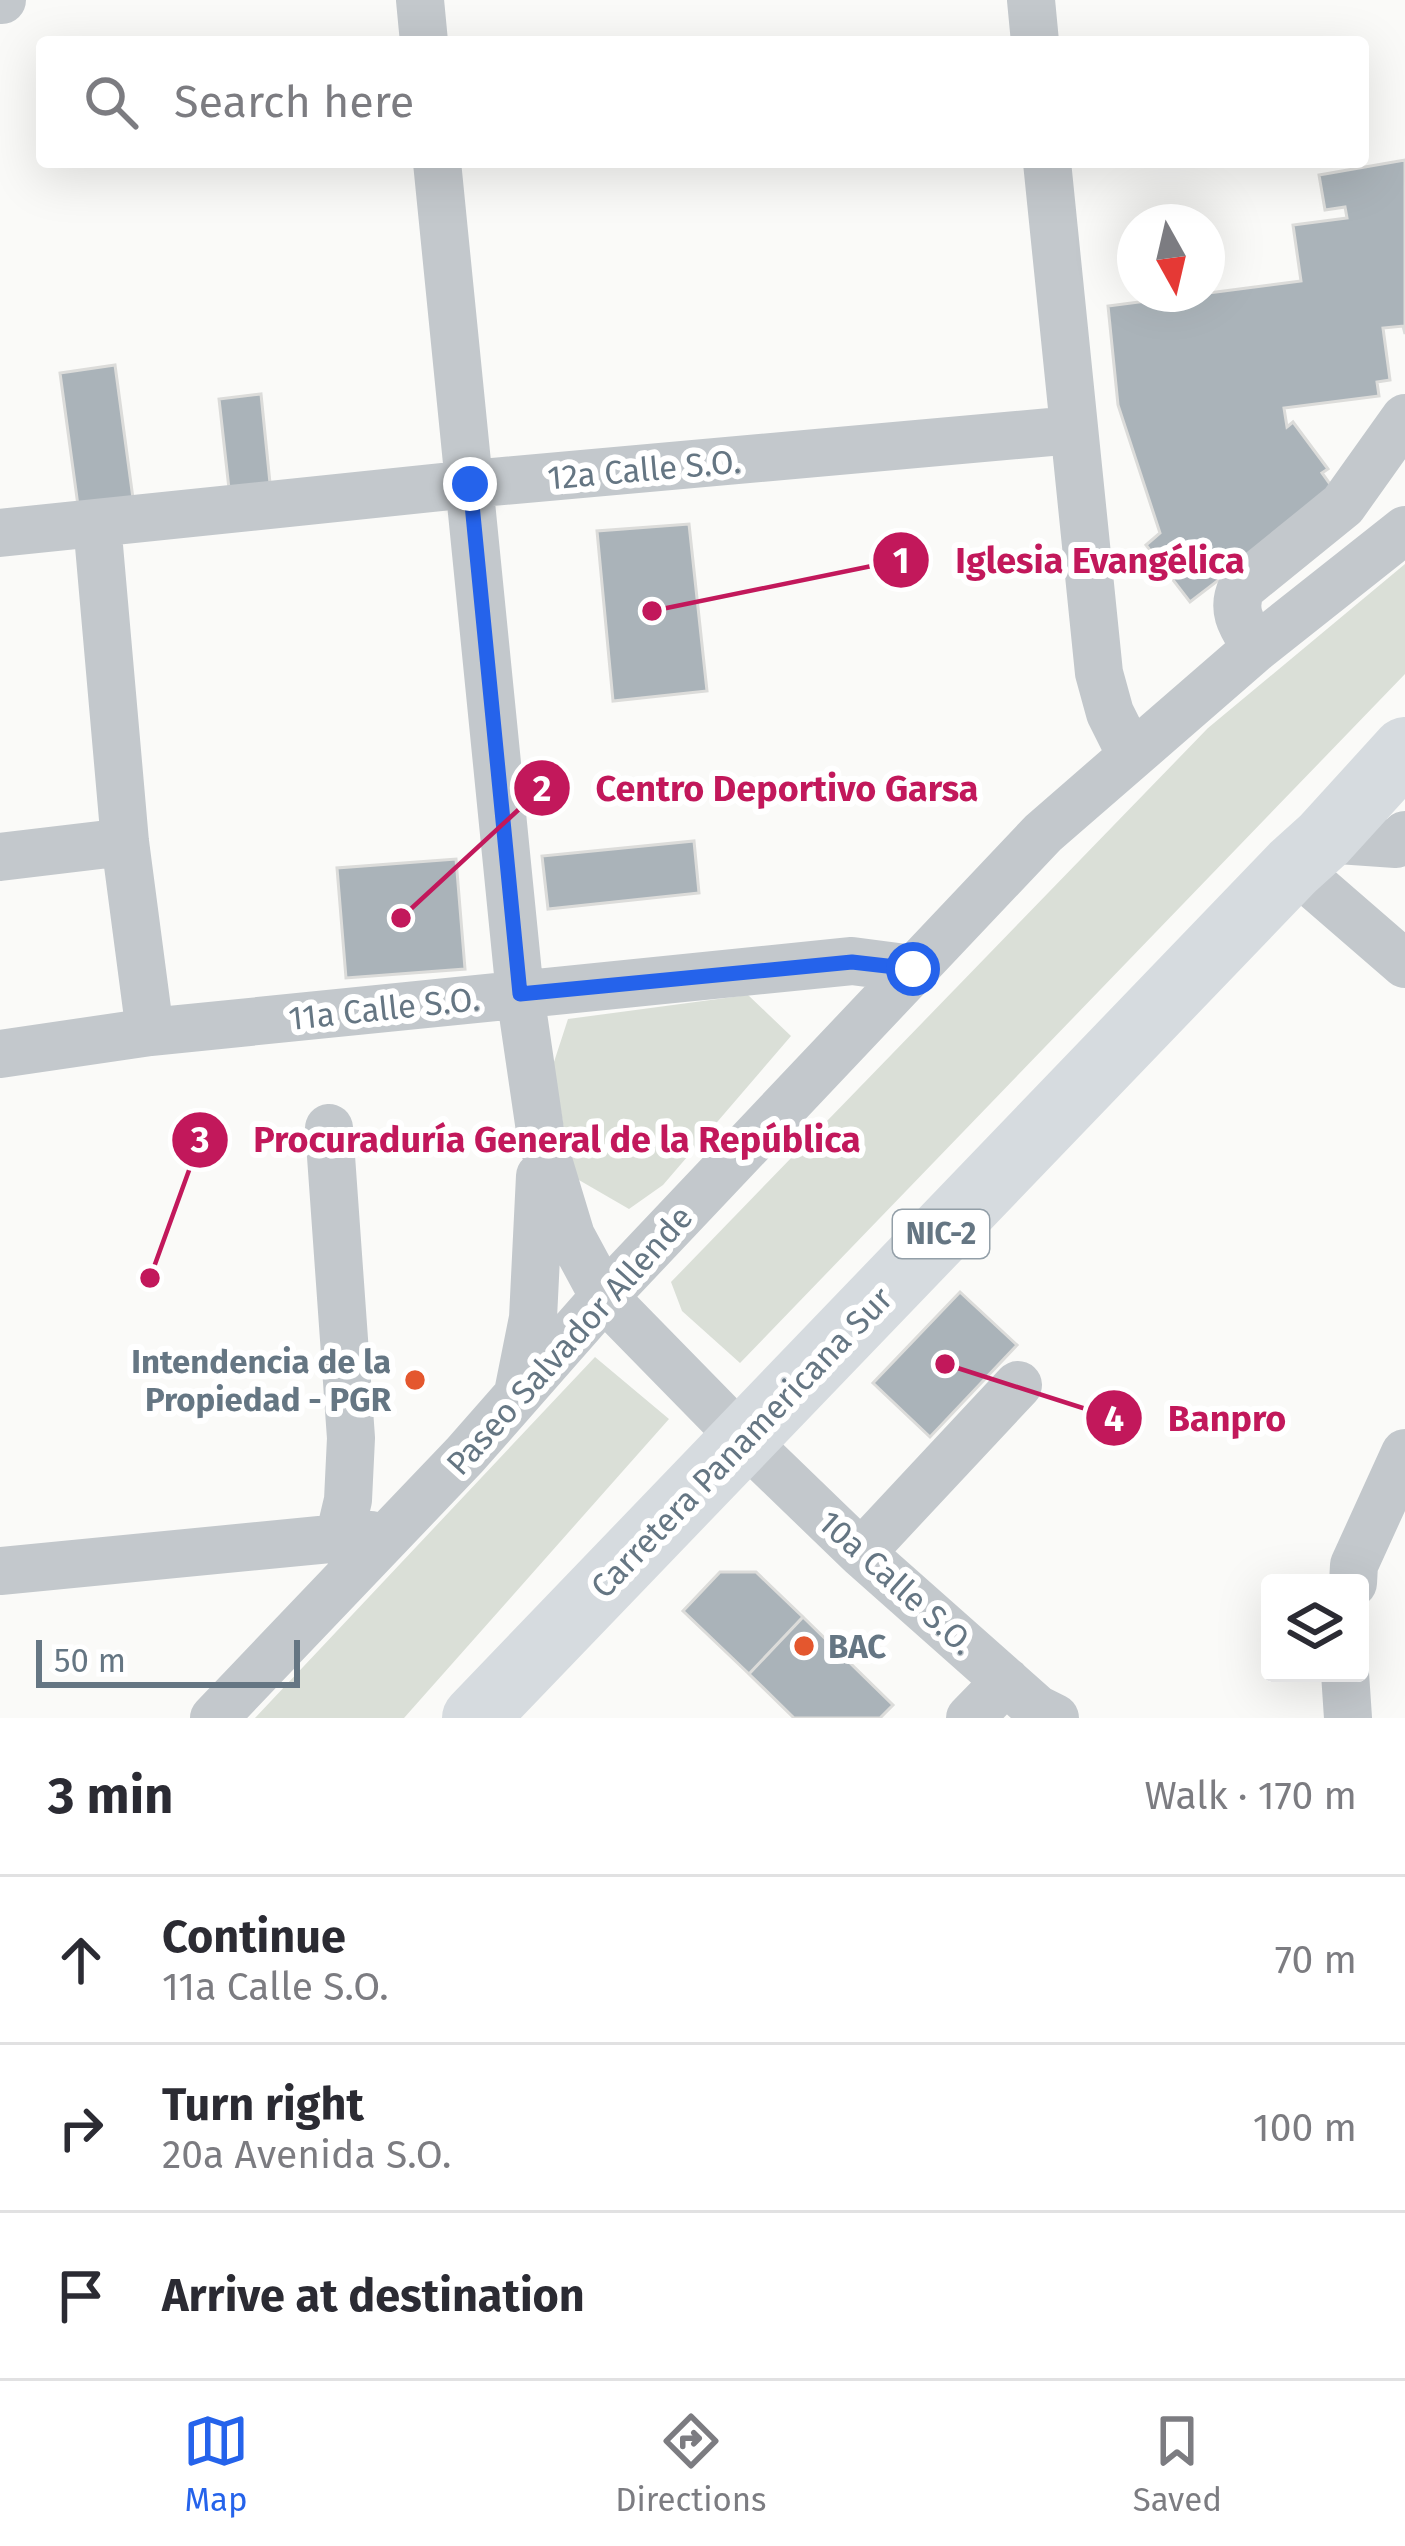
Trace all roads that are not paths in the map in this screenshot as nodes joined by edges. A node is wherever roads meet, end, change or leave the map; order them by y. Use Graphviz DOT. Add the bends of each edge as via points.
graph roads {
  1 [pos="420,0"];
  2 [pos="1031,0"];
  3 [pos="423,36"];
  4 [pos="1034,36"];
  5 [pos="438,168"];
  6 [pos="1048,168"];
  7 [pos="1405,418"];
  8 [pos="1073,430"];
  9 [pos="470,484"];
  10 [pos="1343,505"];
  11 [pos="97,523"];
  12 [pos="0,533"];
  13 [pos="1389,542"];
  14 [pos="1256,648"];
  15 [pos="1405,750"];
  16 [pos="1131,755"];
  17 [pos="1405,835"];
  18 [pos="125,842"];
  19 [pos="1309,853"];
  20 [pos="0,857"];
  21 [pos="1405,964"];
  22 [pos="913,969"];
  23 [pos="520,994"];
  24 [pos="150,1032"];
  25 [pos="0,1054"];
  26 [pos="329,1128"];
  27 [pos="542,1137"];
  28 [pos="604,1297"];
  29 [pos="1018,1385"];
  30 [pos="517,1398"];
  31 [pos="744,1440"];
  32 [pos="1405,1453"];
  33 [pos="391,1533"];
  34 [pos="339,1538"];
  35 [pos="861,1553"];
  36 [pos="0,1571"];
  37 [pos="1354,1574"];
  38 [pos="1006,1681"];
  39 [pos="1346,1682"];
  40 [pos="214,1718"];
  41 [pos="476,1718"];
  42 [pos="970,1718"];
  43 [pos="1054,1718"];
  44 [pos="1348,1718"];
  1 -- 3 [label="street"];
  2 -- 4 [label="street"];
  5 -- 9 [label="street"];
  6 -- 8 [label="street"];
  7 -- 10 [label="street"];
  8 -- 9 [label="street, 12a Calle S.O."];
  8 -- 16 [label="street" via="1099,673"];
  9 -- 11 [label="street, 12a Calle S.O."];
  9 -- 23 [label="street"];
  10 -- 13 [label="street"];
  10 -- 14 [label="street" via="1242,586 1239,620"];
  11 -- 12 [label="street, 12a Calle S.O."];
  11 -- 18 [label="street"];
  13 -- 14 [label="street, Paseo Salvador Allende"];
  14 -- 16 [label="street, Paseo Salvador Allende"];
  15 -- 19 [label="highway, Carretera Panamericana Sur / NIC-2"];
  16 -- 22 [label="street, Paseo Salvador Allende"];
  17 -- 19 [label="street" via="1396,844"];
  18 -- 20 [label="street"];
  18 -- 24 [label="street"];
  19 -- 21 [label="street"];
  19 -- 31 [label="highway, Carretera Panamericana Sur / NIC-2"];
  22 -- 23 [label="street, 11a Calle S.O." via="852,962"];
  22 -- 28 [label="street, Paseo Salvador Allende"];
  23 -- 24 [label="street, 11a Calle S.O."];
  23 -- 27 [label="street"];
  24 -- 25 [label="street, 11a Calle S.O."];
  26 -- 34 [label="street" via="351,1438"];
  27 -- 28 [label="street, 10a Calle S.O." via="571,1236"];
  27 -- 30 [label="street" via="533,1318"];
  28 -- 30 [label="street, Paseo Salvador Allende"];
  28 -- 31 [label="street, 10a Calle S.O."];
  29 -- 35 [label="street"];
  30 -- 33 [label="street, Paseo Salvador Allende"];
  31 -- 35 [label="street, 10a Calle S.O."];
  31 -- 41 [label="highway, Carretera Panamericana Sur / NIC-2"];
  32 -- 37 [label="street"];
  33 -- 34 [label="street"];
  33 -- 40 [label="street, Paseo Salvador Allende"];
  34 -- 36 [label="street"];
  35 -- 38 [label="street, 10a Calle S.O."];
  38 -- 42 [label="street"];
  38 -- 43 [label="street, 10a Calle S.O."];
  39 -- 44 [label="street"];
}
